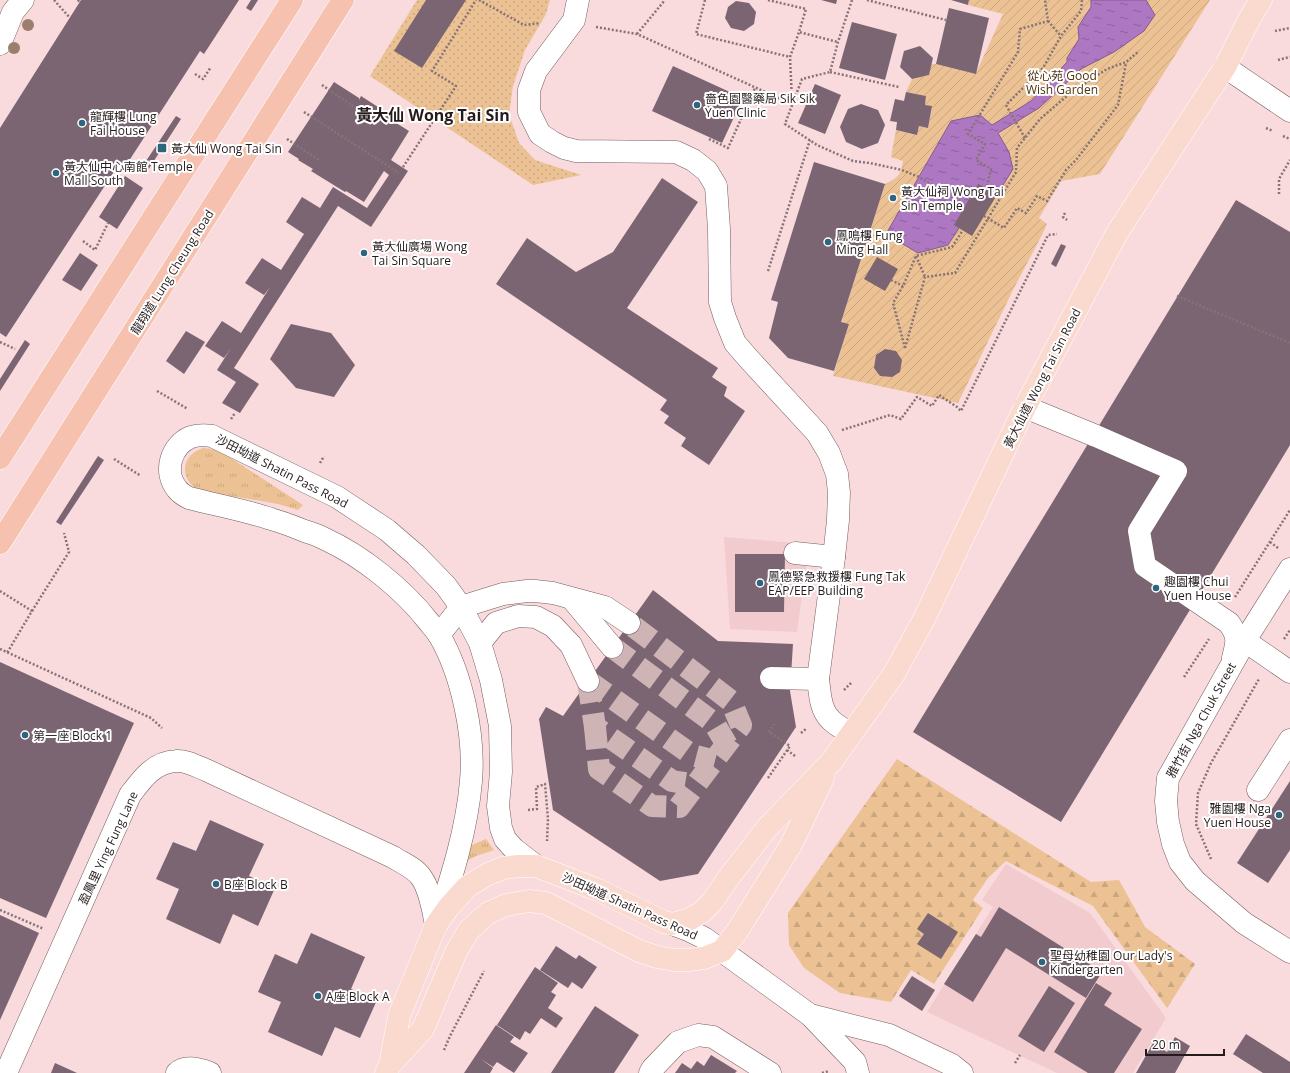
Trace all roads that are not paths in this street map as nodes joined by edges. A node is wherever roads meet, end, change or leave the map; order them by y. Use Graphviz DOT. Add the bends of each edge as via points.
graph roads {
  1 [pos="23,0"];
  2 [pos="292,0"];
  3 [pos="343,0"];
  4 [pos="1261,0"];
  5 [pos="576,10"];
  6 [pos="0,44"];
  7 [pos="1225,66"];
  8 [pos="1290,111"];
  9 [pos="1025,407"];
  10 [pos="0,458"];
  11 [pos="0,543"];
  12 [pos="795,552"];
  13 [pos="834,557"];
  14 [pos="1290,569"];
  15 [pos="572,599"];
  16 [pos="461,607"];
  17 [pos="629,623"];
  18 [pos="439,635"];
  19 [pos="1245,641"];
  20 [pos="480,643"];
  21 [pos="612,647"];
  22 [pos="1229,669"];
  23 [pos="1290,672"];
  24 [pos="771,678"];
  25 [pos="818,679"];
  26 [pos="588,681"];
  27 [pos="851,734"];
  28 [pos="1290,740"];
  29 [pos="832,761"];
  30 [pos="1258,790"];
  31 [pos="536,866"];
  32 [pos="672,924"];
  33 [pos="436,925"];
  34 [pos="722,951"];
  35 [pos="1290,952"];
  36 [pos="810,1015"];
  37 [pos="388,1069"];
  38 [pos="6,1073"];
  39 [pos="177,1073"];
  40 [pos="210,1073"];
  41 [pos="650,1073"];
  42 [pos="770,1073"];
  43 [pos="858,1073"];
  44 [pos="962,1073"];
  1 -- 6 [label="street" via="13,12"];
  2 -- 10 [label="highway"];
  3 -- 11 [label="highway, 龍翔道 Lung Cheung Road"];
  4 -- 7 [label="main road, 黃大仙道 Wong Tai Sin Road"];
  5 -- 13 [label="street" via="536,71 529,90 531,117 540,134 564,148 576,151 676,152 693,160 707,171 716,186 720,302 725,318 735,342 817,433 829,453 837,474 838,493"];
  7 -- 8 [label="street"];
  7 -- 9 [label="main road, 黃大仙道 Wong Tai Sin Road" via="1117,233"];
  9 -- 22 [label="street" via="1176,471 1139,531 1145,566 1230,623 1237,642"];
  9 -- 27 [label="main road, 黃大仙道 Wong Tai Sin Road" via="924,619 894,674"];
  12 -- 13 [label="street"];
  13 -- 25 [label="street"];
  14 -- 19 [label="street, 雅竹街 Nga Chuk Street"];
  15 -- 16 [label="street" via="553,593 527,591 503,594"];
  15 -- 17 [label="street" via="605,607"];
  15 -- 21 [label="street"];
  16 -- 18 [label="street"];
  16 -- 18 [label="street, 沙田坳道 Shatin Pass Road" via="446,586 416,555 387,530 337,497 212,436 192,437 177,447 172,456 170,473 176,488 182,494 272,519 325,539 363,561 399,590"];
  16 -- 20 [label="street, 沙田坳道 Shatin Pass Road"];
  18 -- 33 [label="street, 沙田坳道 Shatin Pass Road" via="461,690 472,749 466,817"];
  19 -- 22 [label="street, 雅竹街 Nga Chuk Street"];
  19 -- 23 [label="street"];
  20 -- 26 [label="street" via="496,623 518,616 536,617 553,626 571,646"];
  20 -- 31 [label="street, 沙田坳道 Shatin Pass Road" via="491,680 500,726 501,772 498,806 501,828 514,849"];
  22 -- 35 [label="street, 雅竹街 Nga Chuk Street" via="1168,778 1168,822 1180,862 1195,881 1244,923"];
  24 -- 25 [label="street"];
  25 -- 27 [label="street" via="825,713"];
  27 -- 29 [label="main road, 黃大仙道 Wong Tai Sin Road"];
  28 -- 30 [label="street"];
  29 -- 32 [label="main road, 黃大仙道 Wong Tai Sin Road" via="767,828 712,902 690,919"];
  29 -- 34 [label="main road, 黃大仙道 Wong Tai Sin Road" via="792,845"];
  31 -- 32 [label="main road, 沙田坳道 Shatin Pass Road" via="598,890 655,919"];
  31 -- 33 [label="main road, 沙田坳道 Shatin Pass Road" via="502,868 486,875 467,888"];
  32 -- 34 [label="street, 沙田坳道 Shatin Pass Road" via="693,933"];
  33 -- 37 [label="main road" via="399,1016"];
  33 -- 38 [label="street, 盈鳳里 Ying Fung Lane" via="431,901 421,877 411,867 206,770 177,760 166,763 152,769 140,780 130,795"];
  34 -- 36 [label="street, 沙田坳道 Shatin Pass Road"];
  34 -- 37 [label="main road, 沙田坳道 Shatin Pass Road" via="704,958 689,960 657,957 639,951 546,903 529,901 506,905 488,913 469,930 456,952 423,1029"];
  36 -- 43 [label="street" via="855,1062"];
  36 -- 44 [label="street, 沙田坳道 Shatin Pass Road" via="890,1035 952,1065"];
  39 -- 40 [label="street" via="179,1070 192,1068"];
  41 -- 42 [label="street" via="678,1042 698,1035 712,1037"];
}
